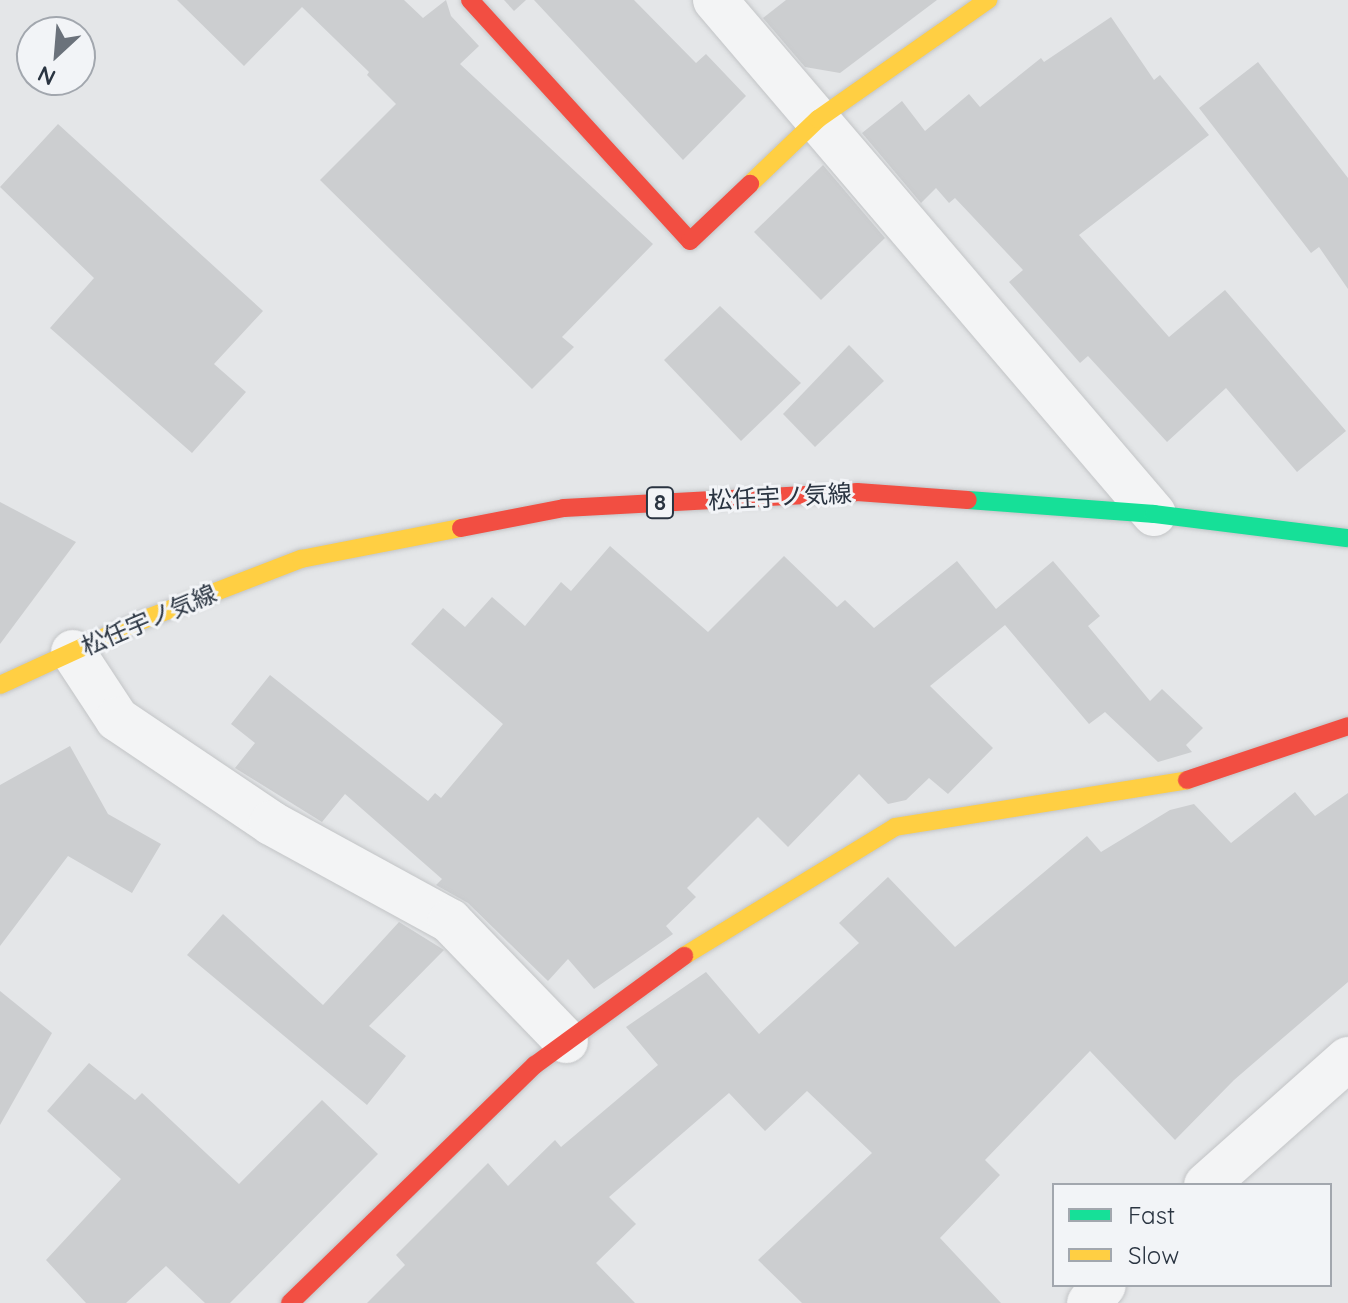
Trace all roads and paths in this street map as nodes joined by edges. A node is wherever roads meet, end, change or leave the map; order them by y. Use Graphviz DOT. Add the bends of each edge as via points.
graph roads {
  1 [pos="470,0"];
  2 [pos="715,0"];
  3 [pos="988,0"];
  4 [pos="818,119"];
  5 [pos="1154,514"];
  6 [pos="1348,538"];
  7 [pos="73,652"];
  8 [pos="0,685"];
  9 [pos="1348,726"];
  10 [pos="566,1041"];
  11 [pos="1348,1059"];
  12 [pos="1208,1183"];
  13 [pos="1102,1287"];
  14 [pos="290,1303"];
  15 [pos="1089,1303"];
  1 -- 4 [label="street" via="690,241"];
  2 -- 4 [label="street"];
  3 -- 4 [label="street"];
  4 -- 5 [label="street"];
  5 -- 6 [label="street, 松任宇ノ気線 / 8"];
  5 -- 7 [label="street, 松任宇ノ気線 / 8" via="857,492 564,508 301,559"];
  7 -- 8 [label="street, 松任宇ノ気線 / 8"];
  7 -- 10 [label="street" via="117,719 271,823 450,921"];
  9 -- 10 [label="street" via="1176,784 895,827 652,976"];
  10 -- 14 [label="street"];
  11 -- 12 [label="street"];
  13 -- 15 [label="street"];
}
